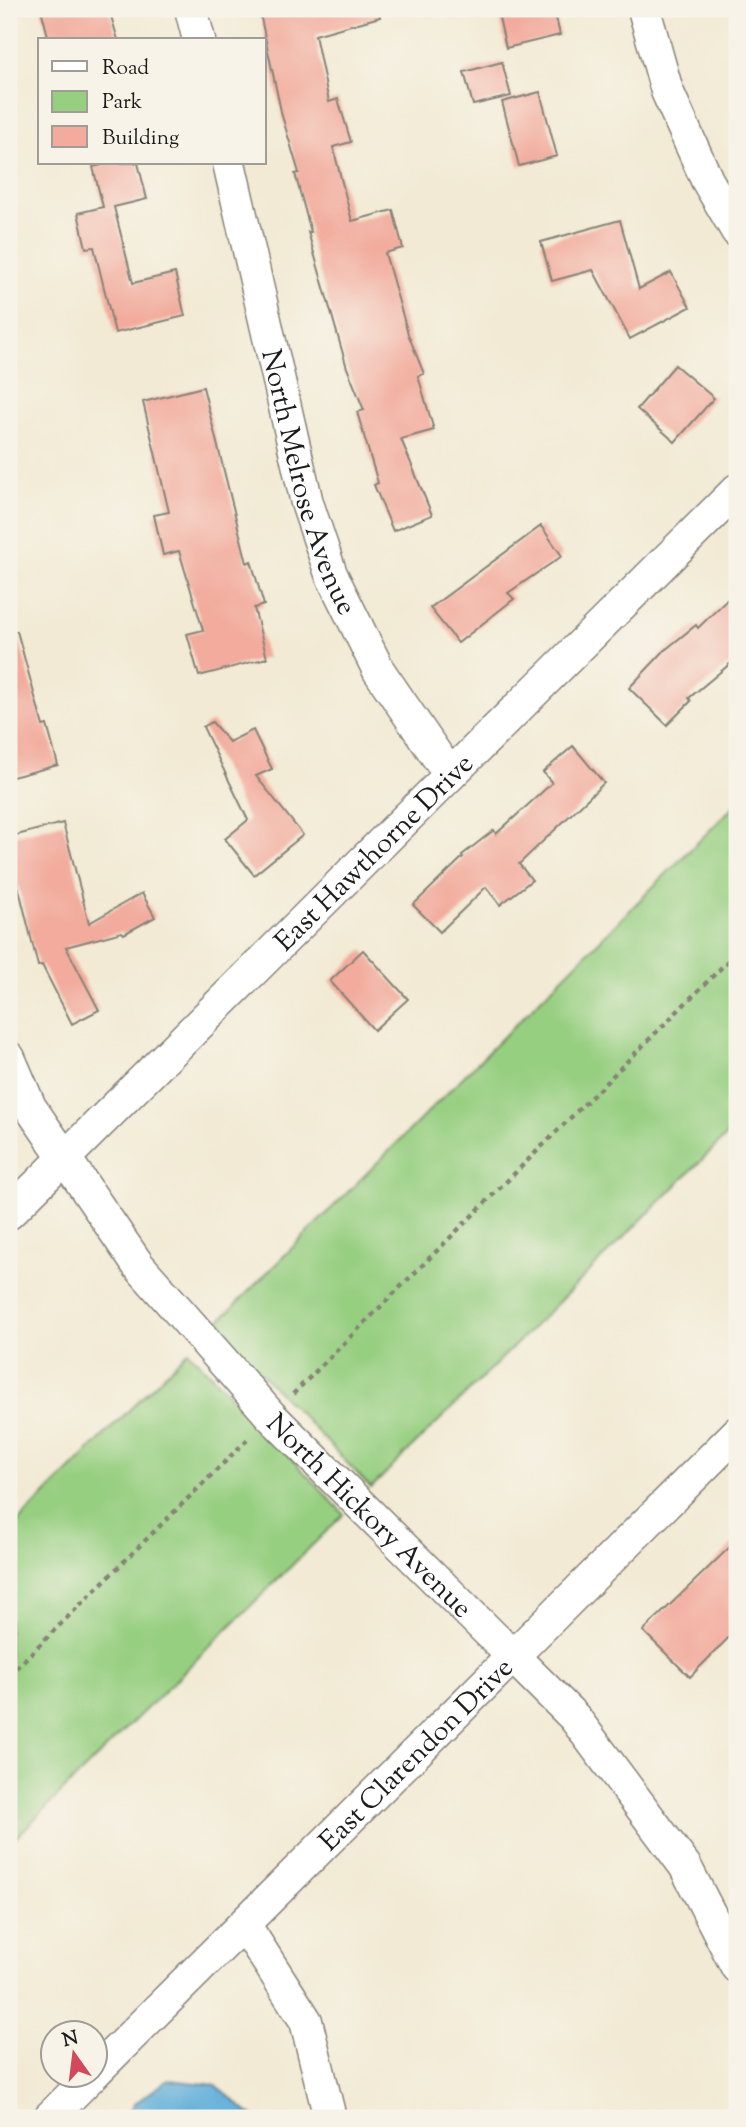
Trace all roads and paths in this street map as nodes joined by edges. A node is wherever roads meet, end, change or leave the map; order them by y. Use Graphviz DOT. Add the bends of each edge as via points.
graph roads {
  1 [pos="191,9"];
  2 [pos="644,9"];
  3 [pos="198,38"];
  4 [pos="229,164"];
  5 [pos="737,231"];
  6 [pos="737,490"];
  7 [pos="450,775"];
  8 [pos="737,952"];
  9 [pos="9,1058"];
  10 [pos="64,1158"];
  11 [pos="9,1213"];
  12 [pos="284,1404"];
  13 [pos="259,1428"];
  14 [pos="737,1433"];
  15 [pos="512,1655"];
  16 [pos="9,1675"];
  17 [pos="244,1924"];
  18 [pos="737,1968"];
  19 [pos="108,2060"];
  20 [pos="80,2088"];
  21 [pos="49,2118"];
  22 [pos="330,2118"];
  1 -- 3 [label="street"];
  2 -- 5 [label="street" via="667,91 707,180"];
  4 -- 7 [label="street, North Melrose Avenue" via="307,503 331,574 379,671"];
  6 -- 7 [label="street, East Hawthorne Drive"];
  7 -- 10 [label="street, East Hawthorne Drive"];
  8 -- 12 [label="path"];
  9 -- 10 [label="street, North Hickory Avenue" via="30,1107"];
  10 -- 11 [label="street, East Hawthorne Drive"];
  10 -- 15 [label="street, North Hickory Avenue" via="138,1265 271,1416"];
  13 -- 16 [label="path"];
  14 -- 15 [label="street, East Clarendon Drive"];
  15 -- 17 [label="street, East Clarendon Drive"];
  15 -- 18 [label="street, North Hickory Avenue" via="574,1717 685,1866"];
  17 -- 19 [label="street, East Clarendon Drive"];
  17 -- 22 [label="street" via="306,2021"];
  20 -- 21 [label="street, East Clarendon Drive"];
}
